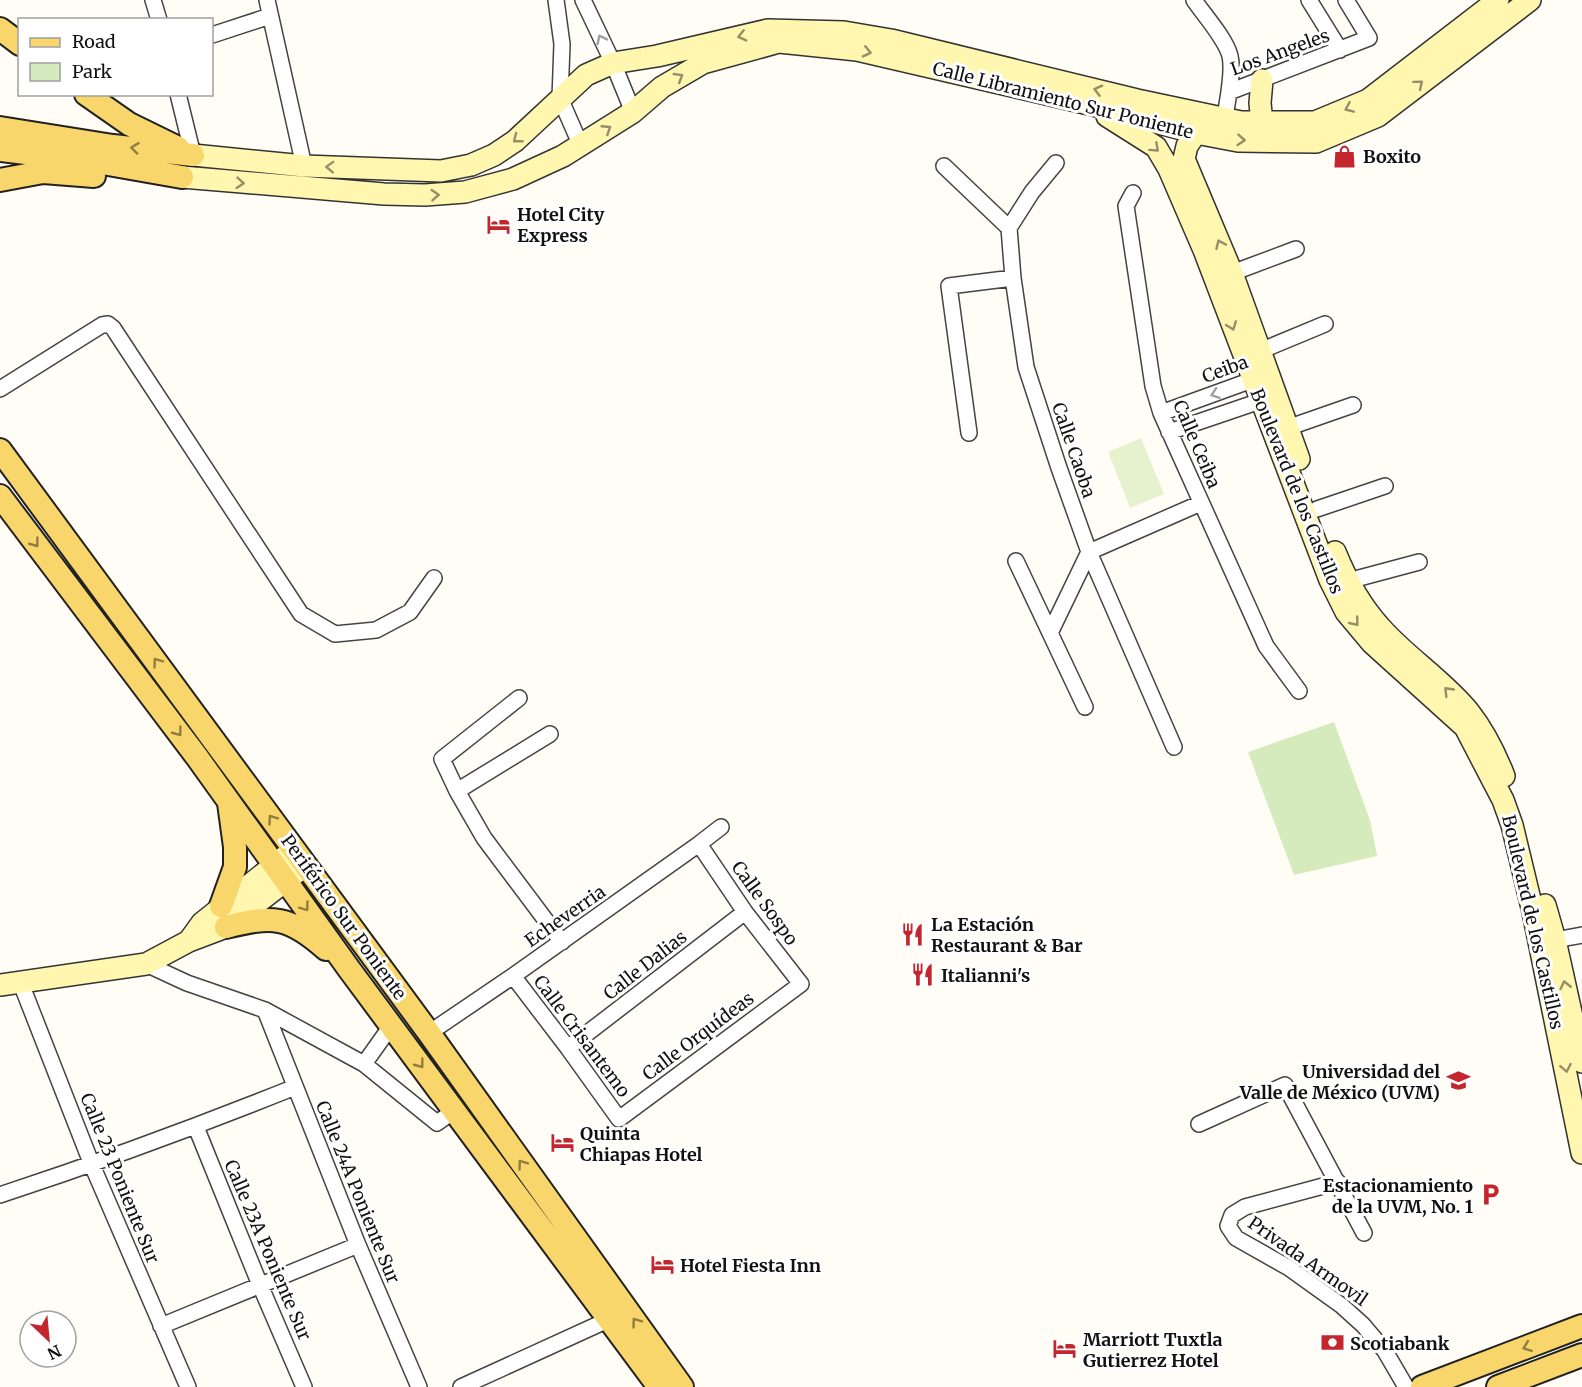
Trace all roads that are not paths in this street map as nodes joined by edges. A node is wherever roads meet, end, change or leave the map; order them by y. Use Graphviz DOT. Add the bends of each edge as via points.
graph roads {
  1 [pos="153,0"];
  2 [pos="267,0"];
  3 [pos="556,0"];
  4 [pos="584,0"];
  5 [pos="1194,0"];
  6 [pos="1309,0"];
  7 [pos="1346,0"];
  8 [pos="1498,0"];
  9 [pos="1530,0"];
  10 [pos="270,16"];
  11 [pos="158,18"];
  12 [pos="0,29"];
  13 [pos="213,35"];
  14 [pos="18,42"];
  15 [pos="1340,50"];
  16 [pos="613,63"];
  17 [pos="1262,80"];
  18 [pos="1229,92"];
  19 [pos="89,96"];
  20 [pos="178,96"];
  21 [pos="560,98"];
  22 [pos="1089,104"];
  23 [pos="633,112"];
  24 [pos="1225,118"];
  25 [pos="1262,123"];
  26 [pos="0,128"];
  27 [pos="1196,134"];
  28 [pos="581,146"];
  29 [pos="191,149"];
  30 [pos="0,150"];
  31 [pos="1056,163"];
  32 [pos="304,166"];
  33 [pos="944,166"];
  34 [pos="182,177"];
  35 [pos="0,180"];
  36 [pos="1133,193"];
  37 [pos="1009,228"];
  38 [pos="1296,249"];
  39 [pos="1232,273"];
  40 [pos="1012,278"];
  41 [pos="1325,324"];
  42 [pos="1260,351"];
  43 [pos="1260,377"];
  44 [pos="0,389"];
  45 [pos="1269,398"];
  46 [pos="1353,405"];
  47 [pos="1161,413"];
  48 [pos="1287,428"];
  49 [pos="1169,432"];
  50 [pos="969,433"];
  51 [pos="0,450"];
  52 [pos="1385,486"];
  53 [pos="0,496"];
  54 [pos="1201,503"];
  55 [pos="1317,509"];
  56 [pos="1089,552"];
  57 [pos="1330,560"];
  58 [pos="1017,561"];
  59 [pos="1419,562"];
  60 [pos="434,578"];
  61 [pos="1348,581"];
  62 [pos="1050,633"];
  63 [pos="1299,691"];
  64 [pos="519,698"];
  65 [pos="1084,707"];
  66 [pos="550,734"];
  67 [pos="1174,747"];
  68 [pos="457,791"];
  69 [pos="229,802"];
  70 [pos="721,827"];
  71 [pos="699,844"];
  72 [pos="300,858"];
  73 [pos="280,873"];
  74 [pos="745,912"];
  75 [pos="224,917"];
  76 [pos="1582,935"];
  77 [pos="1555,940"];
  78 [pos="562,942"];
  79 [pos="146,964"];
  80 [pos="350,969"];
  81 [pos="513,976"];
  82 [pos="10,983"];
  83 [pos="801,984"];
  84 [pos="265,1010"];
  85 [pos="391,1026"];
  86 [pos="429,1033"];
  87 [pos="1568,1039"];
  88 [pos="568,1048"];
  89 [pos="1582,1062"];
  90 [pos="364,1064"];
  91 [pos="295,1087"];
  92 [pos="455,1110"];
  93 [pos="619,1119"];
  94 [pos="1199,1124"];
  95 [pos="196,1127"];
  96 [pos="1582,1153"];
  97 [pos="92,1165"];
  98 [pos="1338,1182"];
  99 [pos="0,1195"];
  100 [pos="1364,1233"];
  101 [pos="358,1245"];
  102 [pos="260,1285"];
  103 [pos="598,1286"];
  104 [pos="610,1319"];
  105 [pos="160,1326"];
  106 [pos="1582,1326"];
  107 [pos="630,1347"];
  108 [pos="655,1349"];
  109 [pos="1582,1355"];
  110 [pos="188,1387"];
  111 [pos="304,1387"];
  112 [pos="418,1387"];
  113 [pos="461,1387"];
  114 [pos="659,1387"];
  115 [pos="682,1387"];
  116 [pos="1406,1387"];
  117 [pos="1422,1387"];
  118 [pos="1498,1387"];
  1 -- 11 [label="street"];
  2 -- 10 [label="street"];
  3 -- 21 [label="street" via="562,44"];
  16 -- 4 [label="street, one-way"];
  5 -- 18 [label="street" via="1230,56"];
  6 -- 15 [label="street"];
  7 -- 15 [label="street, Los Angeles" via="1369,38"];
  8 -- 25 [label="main road, one-way" via="1368,100 1315,122"];
  27 -- 9 [label="main road, Calle Libramiento Sur Poniente, one-way" via="1238,141 1316,142 1383,113"];
  10 -- 13 [label="street"];
  10 -- 32 [label="street"];
  12 -- 14 [label="main road"];
  15 -- 17 [label="street, Los Angeles"];
  16 -- 21 [label="main road" via="586,75"];
  16 -- 23 [label="street"];
  24 -- 16 [label="main road, one-way" via="844,32 768,30"];
  17 -- 18 [label="street, Los Angeles"];
  17 -- 25 [label="main road"];
  18 -- 24 [label="street, Los Angeles"];
  19 -- 29 [label="main road" via="129,124"];
  20 -- 29 [label="street"];
  21 -- 28 [label="street"];
  21 -- 32 [label="main road, one-way" via="515,141 471,165 441,171"];
  23 -- 22 [label="main road, Calle Libramiento Sur Poniente, one-way" via="662,87 703,63 779,42 857,50"];
  22 -- 27 [label="main road, Calle Libramiento Sur Poniente"];
  22 -- 43 [label="main road, Boulevard de los Castillos, one-way" via="1156,147 1163,156"];
  28 -- 23 [label="main road, Calle Libramiento Sur Poniente, one-way"];
  24 -- 25 [label="main road"];
  29 -- 26 [label="main road, one-way" via="113,146"];
  39 -- 27 [label="main road, Boulevard de los Castillos, one-way" via="1184,159"];
  34 -- 28 [label="main road, Calle Libramiento Sur Poniente, one-way" via="384,194 465,192 523,175"];
  29 -- 32 [label="main road"];
  30 -- 34 [label="main road"];
  31 -- 37 [label="street"];
  33 -- 37 [label="street"];
  34 -- 35 [label="main road" via="43,172"];
  36 -- 47 [label="street, Calle Ceiba" via="1126,206 1153,386"];
  37 -- 40 [label="street, Calle Caoba"];
  38 -- 39 [label="street"];
  39 -- 42 [label="main road, Boulevard de los Castillos"];
  40 -- 50 [label="street" via="950,286"];
  40 -- 56 [label="street, Calle Caoba" via="1026,367"];
  41 -- 42 [label="street"];
  42 -- 43 [label="main road, Boulevard de los Castillos"];
  43 -- 45 [label="main road, Boulevard de los Castillos"];
  43 -- 47 [label="street, Ceiba, one-way"];
  44 -- 60 [label="street" via="108,324 302,614 335,634 376,630 410,612"];
  45 -- 48 [label="main road, Boulevard de los Castillos"];
  45 -- 49 [label="street"];
  45 -- 57 [label="main road, Boulevard de los Castillos"];
  46 -- 48 [label="street"];
  47 -- 49 [label="street, Calle Ceiba"];
  48 -- 55 [label="main road, Boulevard de los Castillos"];
  49 -- 54 [label="street, Calle Ceiba"];
  72 -- 51 [label="main road, Periférico Sur Poniente, one-way"];
  52 -- 55 [label="street"];
  53 -- 69 [label="main road, Periférico Sur Poniente, one-way"];
  54 -- 56 [label="street"];
  54 -- 63 [label="street, Calle Ceiba" via="1266,646"];
  55 -- 57 [label="main road, Boulevard de los Castillos"];
  56 -- 62 [label="street"];
  56 -- 67 [label="street, Calle Caoba"];
  57 -- 61 [label="main road, Boulevard de los Castillos"];
  57 -- 87 [label="main road, Boulevard de los Castillos, one-way" via="1346,612 1372,643 1465,727 1503,800"];
  58 -- 62 [label="street"];
  59 -- 61 [label="street"];
  77 -- 61 [label="main road, Boulevard de los Castillos, one-way" via="1520,814 1492,747 1469,712 1381,628"];
  62 -- 65 [label="street"];
  64 -- 68 [label="street" via="442,759"];
  66 -- 68 [label="street"];
  68 -- 78 [label="street" via="484,838"];
  69 -- 73 [label="main road, Periférico Sur Poniente"];
  69 -- 75 [label="main road" via="235,867"];
  70 -- 71 [label="street, Echeverria"];
  71 -- 74 [label="street, Calle Sospo"];
  71 -- 78 [label="street, Echeverria"];
  72 -- 73 [label="main road"];
  72 -- 86 [label="main road, Periférico Sur Poniente"];
  73 -- 75 [label="main road"];
  73 -- 80 [label="main road, Periférico Sur Poniente, one-way"];
  74 -- 83 [label="street, Calle Sospo"];
  74 -- 88 [label="street, Calle Dalias"];
  75 -- 79 [label="main road"];
  75 -- 80 [label="main road" via="281,920 307,932"];
  76 -- 77 [label="street"];
  87 -- 77 [label="main road, Boulevard de los Castillos, one-way"];
  78 -- 81 [label="street, Echeverria"];
  79 -- 82 [label="main road"];
  79 -- 84 [label="street"];
  80 -- 85 [label="main road, Periférico Sur Poniente"];
  81 -- 86 [label="street, Echeverria"];
  81 -- 88 [label="street, Calle Crisantemo"];
  82 -- 97 [label="street, Calle 23 Poniente Sur"];
  83 -- 93 [label="street, Calle Orquídeas"];
  84 -- 90 [label="street"];
  84 -- 91 [label="street, Calle 24A Poniente Sur"];
  85 -- 90 [label="street"];
  85 -- 92 [label="main road, Periférico Sur Poniente, one-way"];
  103 -- 86 [label="main road, Periférico Sur Poniente, one-way"];
  87 -- 89 [label="main road, Boulevard de los Castillos"];
  87 -- 96 [label="main road, Boulevard de los Castillos, one-way"];
  88 -- 93 [label="street, Calle Crisantemo"];
  90 -- 92 [label="street" via="437,1123"];
  91 -- 95 [label="street"];
  91 -- 101 [label="street, Calle 24A Poniente Sur"];
  92 -- 103 [label="main road, Periférico Sur Poniente"];
  94 -- 98 [label="street" via="1285,1085"];
  95 -- 97 [label="street"];
  95 -- 102 [label="street, Calle 23A Poniente Sur"];
  97 -- 99 [label="street"];
  97 -- 105 [label="street, Calle 23 Poniente Sur"];
  98 -- 100 [label="street"];
  98 -- 116 [label="street, Privada Armovil" via="1245,1207 1232,1215 1228,1226 1236,1238 1289,1268 1342,1306 1385,1351"];
  101 -- 102 [label="street"];
  101 -- 112 [label="street, Calle 24A Poniente Sur"];
  102 -- 105 [label="street"];
  102 -- 111 [label="street, Calle 23A Poniente Sur"];
  103 -- 104 [label="main road, Periférico Sur Poniente"];
  108 -- 103 [label="main road, Periférico Sur Poniente, one-way"];
  104 -- 107 [label="main road, Periférico Sur Poniente"];
  104 -- 113 [label="street"];
  105 -- 110 [label="street, Calle 23 Poniente Sur"];
  106 -- 117 [label="main road, one-way"];
  107 -- 108 [label="main road"];
  107 -- 114 [label="main road, Periférico Sur Poniente"];
  108 -- 115 [label="main road, Periférico Sur Poniente"];
  109 -- 118 [label="main road"];
}
